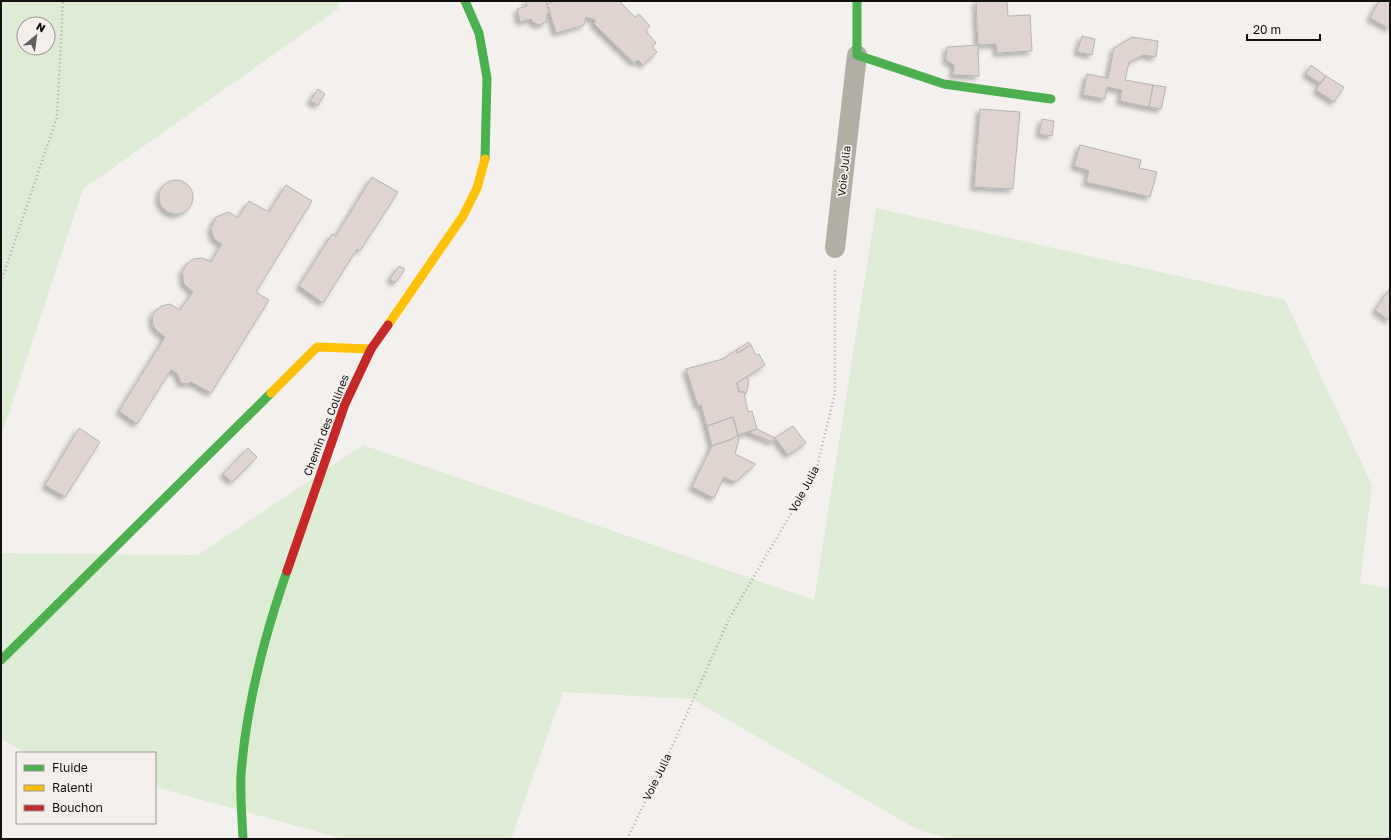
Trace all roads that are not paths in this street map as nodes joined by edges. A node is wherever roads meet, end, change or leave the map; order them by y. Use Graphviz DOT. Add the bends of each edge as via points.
graph roads {
  1 [pos="464,1"];
  2 [pos="857,1"];
  3 [pos="857,55"];
  4 [pos="1051,99"];
  5 [pos="835,248"];
  6 [pos="371,349"];
  7 [pos="1,660"];
  8 [pos="243,839"];
  1 -- 6 [label="street, Chemin des Collines" via="479,33 487,78 486,154 478,188 435,259"];
  2 -- 3 [label="street, Voie Julia"];
  3 -- 4 [label="street" via="944,84"];
  3 -- 5 [label="street, Voie Julia"];
  6 -- 7 [label="street" via="317,347"];
  6 -- 8 [label="street, Chemin des Collines" via="345,404 267,629 250,702 242,776"];
}
